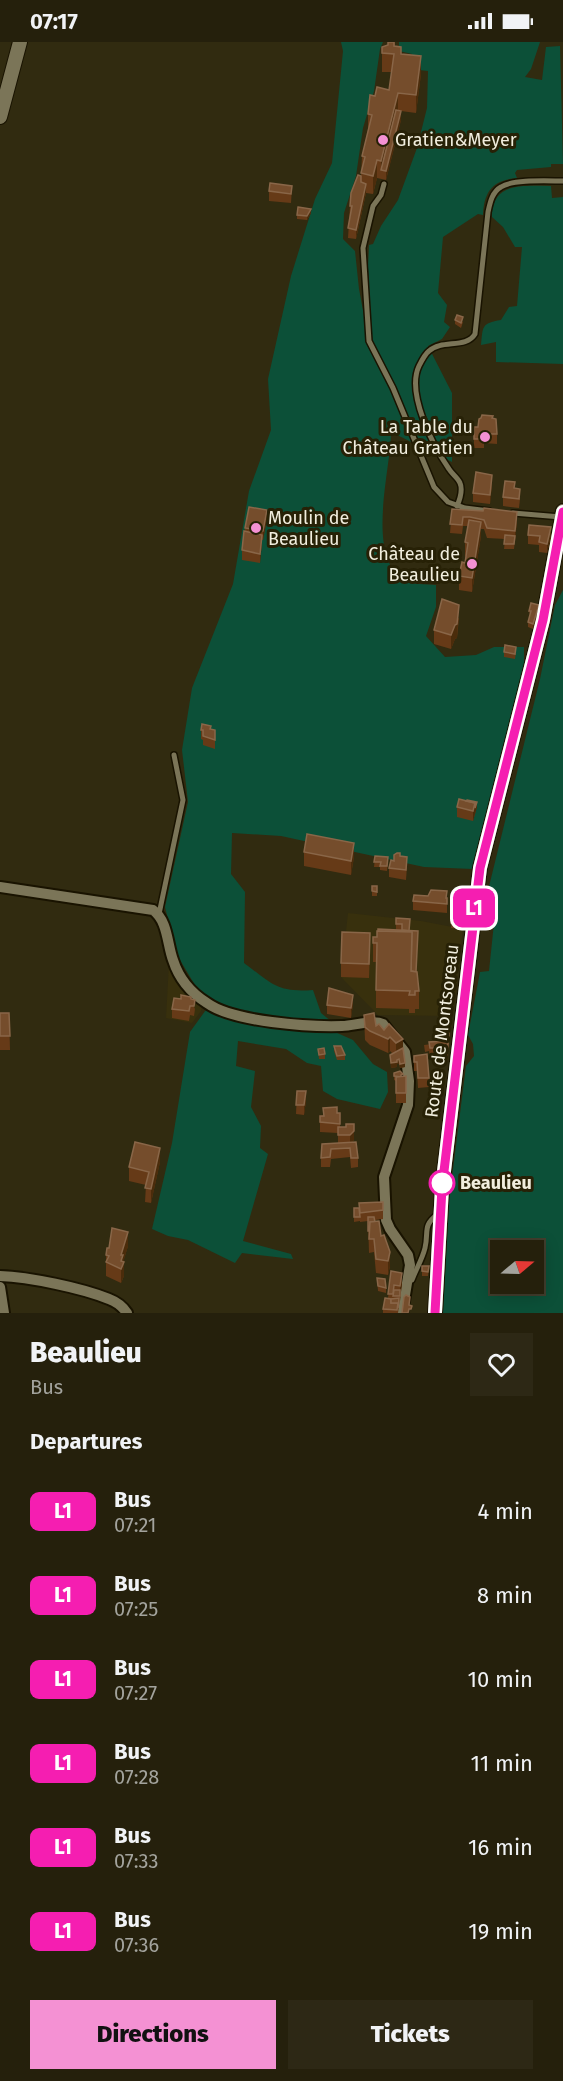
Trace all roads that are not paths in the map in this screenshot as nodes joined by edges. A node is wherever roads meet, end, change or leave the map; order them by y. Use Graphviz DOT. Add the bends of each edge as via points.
graph roads {
  1 [pos="20,42"];
  2 [pos="0,117"];
  3 [pos="563,181"];
  4 [pos="384,184"];
  5 [pos="457,506"];
  6 [pos="495,511"];
  7 [pos="506,512"];
  8 [pos="563,514"];
  9 [pos="174,755"];
  10 [pos="0,887"];
  11 [pos="159,914"];
  12 [pos="440,1213"];
  13 [pos="0,1276"];
  14 [pos="0,1287"];
  15 [pos="405,1294"];
  16 [pos="4,1313"];
  17 [pos="127,1313"];
  18 [pos="402,1313"];
  19 [pos="435,1313"];
  1 -- 2 [label="main road"];
  3 -- 5 [label="lane" via="499,187 488,212 475,334 468,341 429,351 416,376 416,392 429,433 461,484"];
  4 -- 5 [label="lane" via="373,206 363,248 369,341 434,487"];
  5 -- 6 [label="lane"];
  7 -- 8 [label="lane"];
  8 -- 12 [label="main road, Route de Montsoreau" via="543,620 480,868"];
  9 -- 11 [label="lane" via="183,800"];
  10 -- 11 [label="street" via="147,908"];
  11 -- 15 [label="street" via="183,981 210,1005 234,1016 284,1022 340,1026 379,1022 406,1055 409,1097 384,1178 386,1220 410,1265"];
  12 -- 15 [label="lane" via="429,1220 426,1247 410,1291"];
  12 -- 19 [label="main road, Route de Montsoreau"];
  13 -- 17 [label="street" via="50,1283 111,1299"];
  14 -- 16 [label="street"];
  15 -- 18 [label="street"];
}
